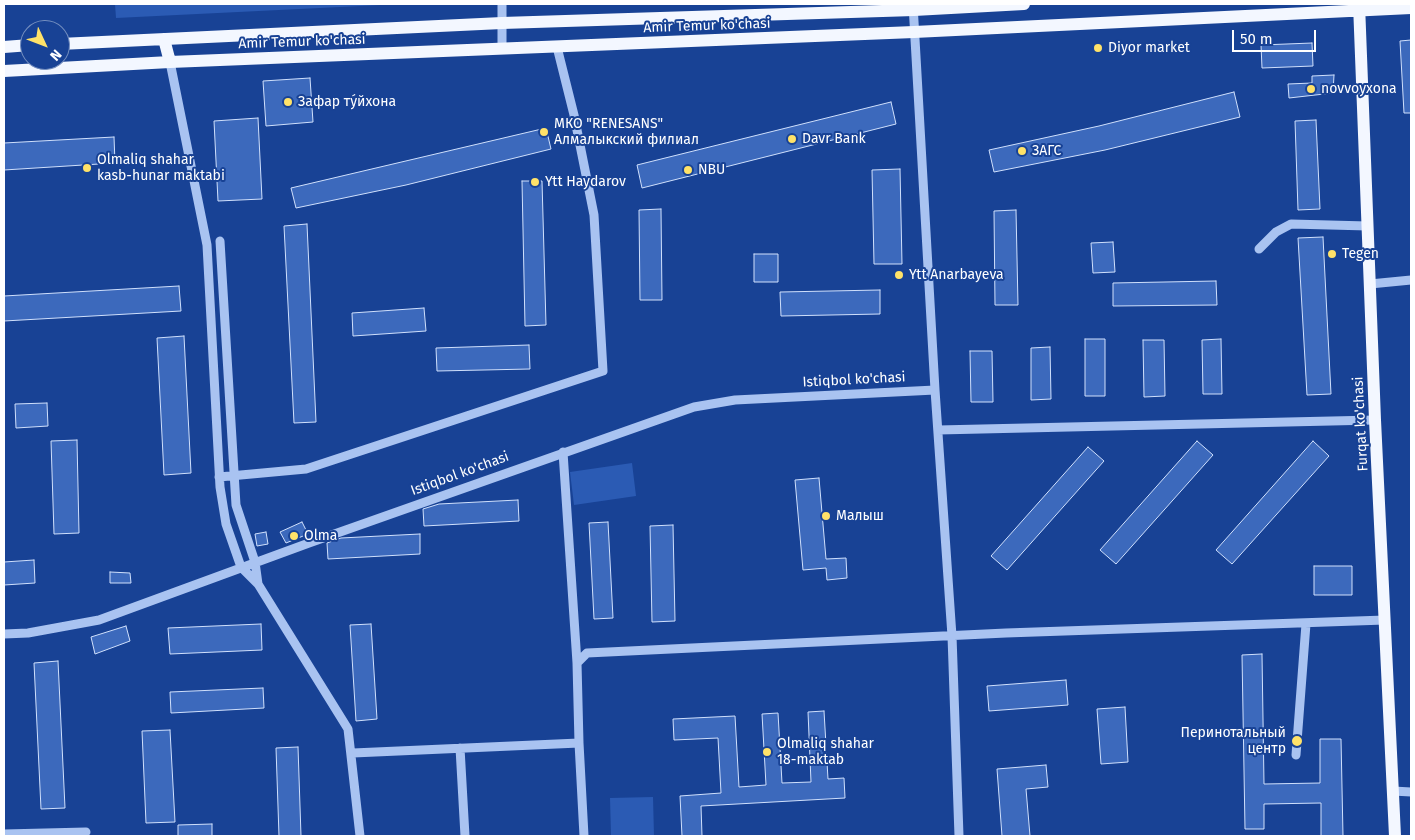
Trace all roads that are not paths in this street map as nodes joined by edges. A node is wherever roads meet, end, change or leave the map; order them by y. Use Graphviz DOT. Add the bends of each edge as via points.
graph roads {
  1 [pos="502,4"];
  2 [pos="1024,4"];
  3 [pos="914,7"];
  4 [pos="1359,7"];
  5 [pos="1411,8"];
  6 [pos="502,23"];
  7 [pos="914,32"];
  8 [pos="164,39"];
  9 [pos="70,44"];
  10 [pos="20,46"];
  11 [pos="4,47"];
  12 [pos="557,47"];
  13 [pos="502,49"];
  14 [pos="170,62"];
  15 [pos="4,71"];
  16 [pos="1368,226"];
  17 [pos="220,240"];
  18 [pos="1259,249"];
  19 [pos="1411,280"];
  20 [pos="1370,284"];
  21 [pos="935,390"];
  22 [pos="1375,420"];
  23 [pos="938,430"];
  24 [pos="563,452"];
  25 [pos="234,476"];
  26 [pos="219,477"];
  27 [pos="255,562"];
  28 [pos="241,567"];
  29 [pos="258,584"];
  30 [pos="1385,620"];
  31 [pos="1306,624"];
  32 [pos="4,634"];
  33 [pos="952,636"];
  34 [pos="577,664"];
  35 [pos="579,743"];
  36 [pos="460,748"];
  37 [pos="353,753"];
  38 [pos="1296,755"];
  39 [pos="1393,791"];
  40 [pos="1411,792"];
  41 [pos="86,832"];
  42 [pos="4,834"];
  43 [pos="360,836"];
  44 [pos="465,836"];
  45 [pos="584,836"];
  46 [pos="959,836"];
  47 [pos="1395,836"];
  1 -- 6 [label="street"];
  2 -- 3 [label="main road, Amir Temur ko'chasi"];
  3 -- 6 [label="main road, Amir Temur ko'chasi"];
  3 -- 7 [label="street"];
  4 -- 5 [label="main road, Amir Temur ko'chasi"];
  4 -- 7 [label="main road, Amir Temur ko'chasi"];
  4 -- 16 [label="main road, Furqat ko'chasi"];
  6 -- 8 [label="main road, Amir Temur ko'chasi"];
  6 -- 13 [label="street"];
  7 -- 12 [label="main road, Amir Temur ko'chasi"];
  7 -- 21 [label="street"];
  8 -- 9 [label="main road, Amir Temur ko'chasi"];
  8 -- 14 [label="main road"];
  10 -- 11 [label="main road"];
  12 -- 13 [label="main road, Amir Temur ko'chasi"];
  12 -- 25 [label="street" via="594,216 603,371 306,469"];
  13 -- 14 [label="main road, Amir Temur ko'chasi"];
  14 -- 15 [label="main road, Amir Temur ko'chasi"];
  14 -- 26 [label="street" via="207,245"];
  16 -- 18 [label="street" via="1291,224 1276,232"];
  16 -- 20 [label="main road, Furqat ko'chasi"];
  17 -- 25 [label="street"];
  19 -- 20 [label="street"];
  20 -- 22 [label="main road, Furqat ko'chasi"];
  21 -- 23 [label="street"];
  21 -- 24 [label="street, Istiqbol ko'chasi" via="735,400 702,406"];
  22 -- 23 [label="street"];
  22 -- 30 [label="main road, Furqat ko'chasi"];
  23 -- 33 [label="street"];
  24 -- 27 [label="street, Istiqbol ko'chasi"];
  24 -- 34 [label="street"];
  25 -- 26 [label="street"];
  25 -- 27 [label="street" via="239,519"];
  26 -- 28 [label="street" via="226,524"];
  27 -- 28 [label="street, Istiqbol ko'chasi"];
  27 -- 29 [label="street"];
  28 -- 29 [label="street"];
  28 -- 32 [label="street, Istiqbol ko'chasi" via="99,620 28,633"];
  29 -- 37 [label="street" via="348,729"];
  30 -- 31 [label="street"];
  30 -- 39 [label="main road, Furqat ko'chasi"];
  31 -- 33 [label="street"];
  31 -- 38 [label="street"];
  33 -- 34 [label="street" via="586,653"];
  33 -- 46 [label="street"];
  34 -- 35 [label="street"];
  35 -- 36 [label="street"];
  35 -- 45 [label="street"];
  36 -- 37 [label="street"];
  36 -- 44 [label="street"];
  37 -- 43 [label="street"];
  39 -- 40 [label="street"];
  39 -- 47 [label="main road, Furqat ko'chasi"];
  41 -- 42 [label="street"];
}
